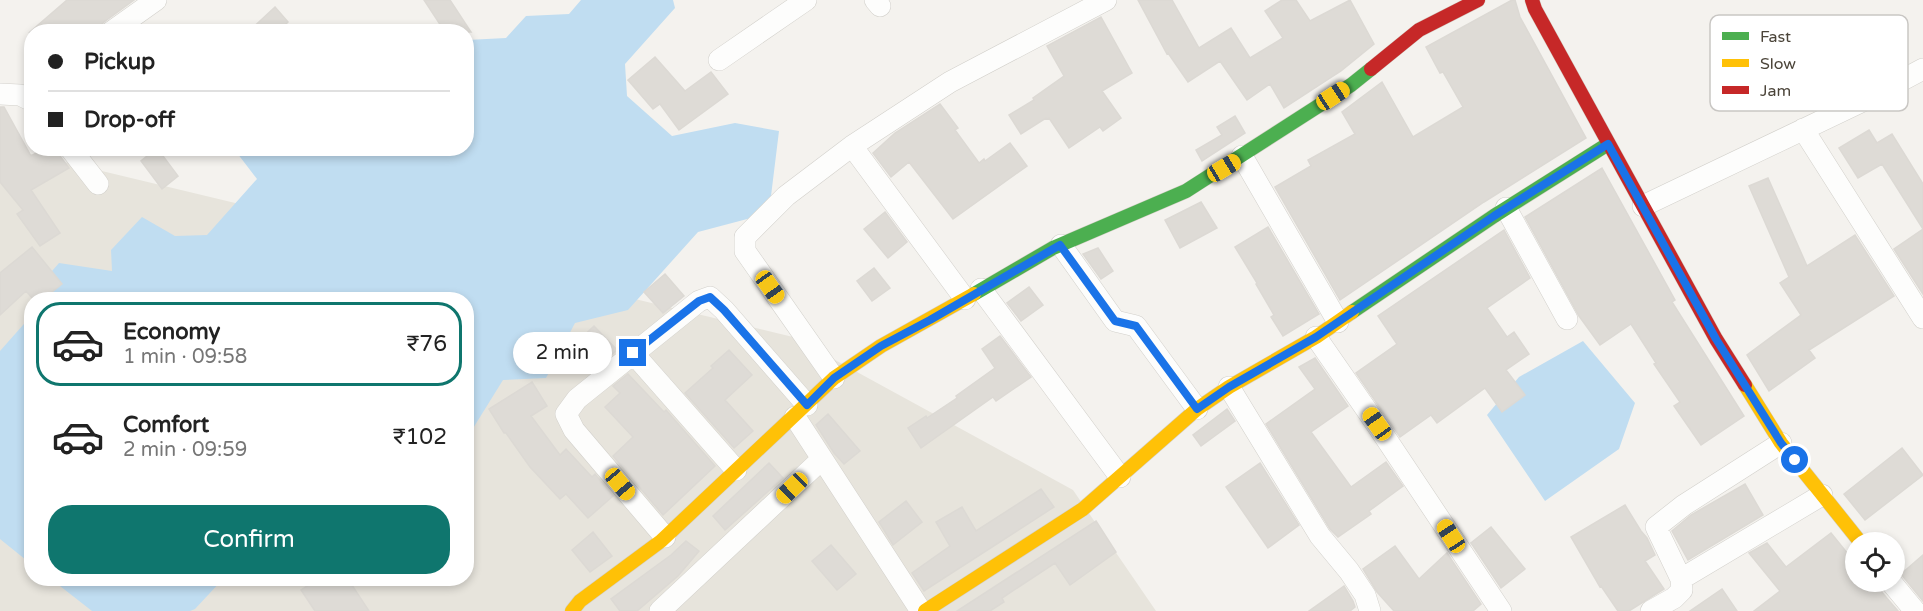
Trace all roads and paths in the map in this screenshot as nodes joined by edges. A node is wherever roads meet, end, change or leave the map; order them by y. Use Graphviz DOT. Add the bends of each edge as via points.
graph roads {
  1 [pos="156,0"];
  2 [pos="806,0"];
  3 [pos="1106,0"];
  4 [pos="1478,0"];
  5 [pos="1532,0"];
  6 [pos="122,24"];
  7 [pos="719,60"];
  8 [pos="1841,111"];
  9 [pos="1803,129"];
  10 [pos="1608,144"];
  11 [pos="852,146"];
  12 [pos="76,156"];
  13 [pos="1242,156"];
  14 [pos="98,184"];
  15 [pos="1643,206"];
  16 [pos="1506,208"];
  17 [pos="1060,245"];
  18 [pos="973,294"];
  19 [pos="1923,318"];
  20 [pos="1567,319"];
  21 [pos="1338,322"];
  22 [pos="1316,337"];
  23 [pos="633,353"];
  24 [pos="834,378"];
  25 [pos="1229,387"];
  26 [pos="1197,409"];
  27 [pos="801,411"];
  28 [pos="1781,443"];
  29 [pos="822,459"];
  30 [pos="736,470"];
  31 [pos="1119,477"];
  32 [pos="1822,495"];
  33 [pos="1852,532"];
  34 [pos="665,537"];
  35 [pos="1899,592"];
  36 [pos="1680,596"];
  37 [pos="572,611"];
  38 [pos="660,611"];
  39 [pos="923,611"];
  40 [pos="1370,611"];
  41 [pos="1501,611"];
  42 [pos="1651,611"];
  43 [pos="1915,611"];
  1 -- 6 [label="street"];
  2 -- 7 [label="street"];
  3 -- 11 [label="street" via="950,82"];
  4 -- 13 [label="street" via="1419,30 1351,84"];
  5 -- 10 [label="street"];
  8 -- 9 [label="street"];
  9 -- 15 [label="street"];
  9 -- 19 [label="street"];
  10 -- 15 [label="street"];
  10 -- 16 [label="street"];
  11 -- 18 [label="street"];
  11 -- 24 [label="street" via="786,196 745,237 745,251"];
  12 -- 14 [label="street"];
  13 -- 17 [label="street" via="1186,191"];
  13 -- 21 [label="street"];
  15 -- 28 [label="street" via="1716,339"];
  16 -- 20 [label="street"];
  16 -- 21 [label="street"];
  17 -- 18 [label="street"];
  17 -- 26 [label="street" via="1115,321 1136,326"];
  18 -- 24 [label="street" via="881,346"];
  18 -- 31 [label="street"];
  21 -- 22 [label="street"];
  22 -- 25 [label="street"];
  22 -- 41 [label="street"];
  23 -- 27 [label="street" via="699,301 710,297"];
  23 -- 30 [label="street"];
  23 -- 34 [label="street" via="577,399 566,414 574,430"];
  24 -- 27 [label="street"];
  25 -- 26 [label="street"];
  25 -- 40 [label="street" via="1320,536 1365,595"];
  26 -- 31 [label="street"];
  27 -- 29 [label="street"];
  27 -- 30 [label="street"];
  28 -- 32 [label="street"];
  28 -- 36 [label="street" via="1656,526"];
  29 -- 38 [label="street"];
  29 -- 39 [label="street"];
  30 -- 34 [label="street"];
  31 -- 39 [label="street" via="1083,509"];
  32 -- 33 [label="street"];
  32 -- 36 [label="street"];
  34 -- 37 [label="street"];
  35 -- 43 [label="street"];
  36 -- 42 [label="street"];
}
